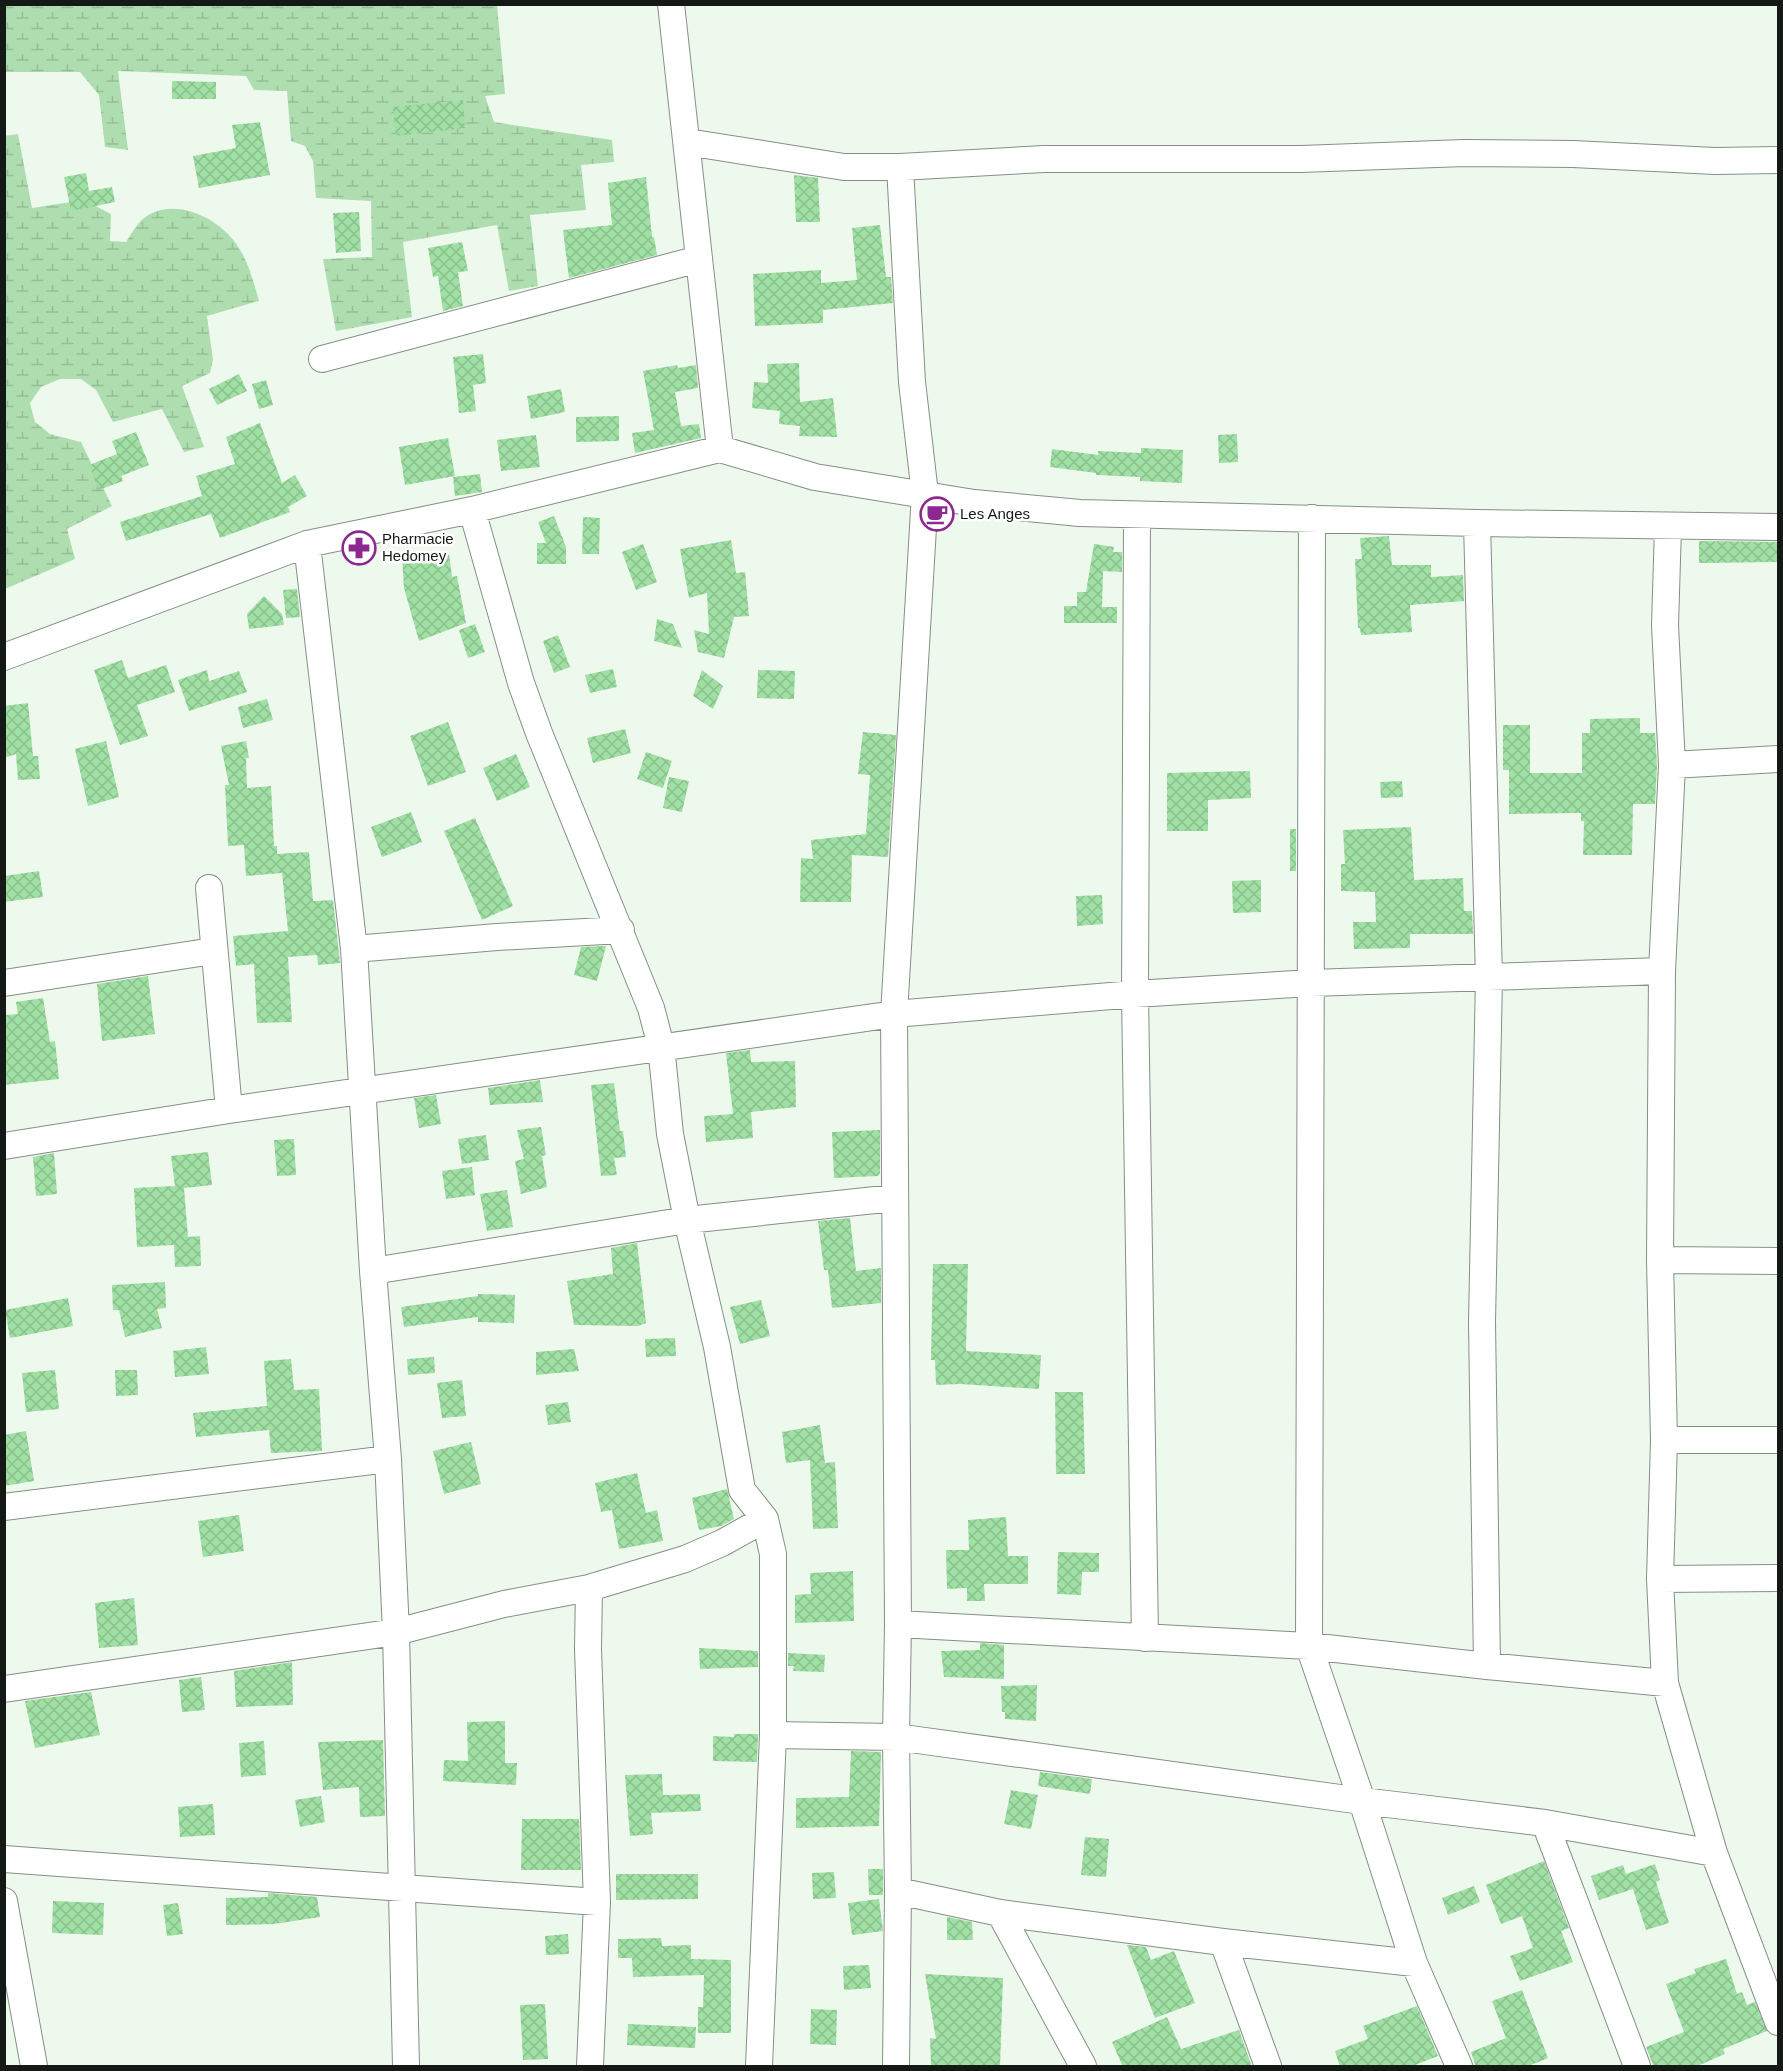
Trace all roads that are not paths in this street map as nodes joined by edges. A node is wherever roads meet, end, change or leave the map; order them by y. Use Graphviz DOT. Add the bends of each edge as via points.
graph roads {
  1 [pos="671,4"];
  2 [pos="687,142"];
  3 [pos="1779,160"];
  4 [pos="900,167"];
  5 [pos="699,258"];
  6 [pos="322,359"];
  7 [pos="720,449"];
  8 [pos="925,494"];
  9 [pos="472,510"];
  10 [pos="1137,515"];
  11 [pos="1312,518"];
  12 [pos="1477,523"];
  13 [pos="1668,526"];
  14 [pos="1779,527"];
  15 [pos="307,544"];
  16 [pos="4,657"];
  17 [pos="1779,759"];
  18 [pos="1672,765"];
  19 [pos="209,888"];
  20 [pos="621,930"];
  21 [pos="354,949"];
  22 [pos="213,951"];
  23 [pos="1662,971"];
  24 [pos="1489,978"];
  25 [pos="4,983"];
  26 [pos="1311,983"];
  27 [pos="1135,994"];
  28 [pos="894,1014"];
  29 [pos="661,1046"];
  30 [pos="363,1091"];
  31 [pos="229,1110"];
  32 [pos="4,1146"];
  33 [pos="894,1198"];
  34 [pos="687,1220"];
  35 [pos="1660,1260"];
  36 [pos="1779,1261"];
  37 [pos="373,1271"];
  38 [pos="1664,1440"];
  39 [pos="1779,1440"];
  40 [pos="388,1459"];
  41 [pos="4,1507"];
  42 [pos="765,1519"];
  43 [pos="1779,1578"];
  44 [pos="1660,1579"];
  45 [pos="589,1588"];
  46 [pos="898,1624"];
  47 [pos="396,1632"];
  48 [pos="1145,1638"];
  49 [pos="1309,1646"];
  50 [pos="1487,1666"];
  51 [pos="1665,1683"];
  52 [pos="4,1689"];
  53 [pos="773,1735"];
  54 [pos="896,1737"];
  55 [pos="1362,1801"];
  56 [pos="1545,1823"];
  57 [pos="1714,1853"];
  58 [pos="4,1859"];
  59 [pos="403,1887"];
  60 [pos="898,1892"];
  61 [pos="4,1901"];
  62 [pos="597,1902"];
  63 [pos="1000,1913"];
  64 [pos="1223,1942"];
  65 [pos="1414,1963"];
  66 [pos="1779,2022"];
  67 [pos="34,2067"];
  68 [pos="406,2067"];
  69 [pos="590,2067"];
  70 [pos="759,2067"];
  71 [pos="896,2067"];
  72 [pos="1083,2067"];
  73 [pos="1268,2067"];
  74 [pos="1459,2067"];
  75 [pos="1637,2067"];
  1 -- 2 [label="street"];
  2 -- 4 [label="street" via="844,167"];
  2 -- 5 [label="street"];
  3 -- 4 [label="street" via="1464,153 1301,159 1044,159"];
  4 -- 8 [label="street" via="912,382"];
  5 -- 6 [label="street"];
  5 -- 7 [label="street"];
  7 -- 8 [label="street" via="815,477"];
  7 -- 9 [label="street"];
  8 -- 10 [label="street" via="1029,509"];
  8 -- 28 [label="street"];
  9 -- 15 [label="street"];
  9 -- 20 [label="street" via="521,683"];
  10 -- 11 [label="street"];
  10 -- 27 [label="street"];
  11 -- 12 [label="street"];
  11 -- 26 [label="street"];
  12 -- 13 [label="street"];
  12 -- 24 [label="street"];
  13 -- 14 [label="street"];
  13 -- 18 [label="street" via="1665,625"];
  15 -- 16 [label="street"];
  15 -- 21 [label="street"];
  17 -- 18 [label="street"];
  18 -- 23 [label="street"];
  19 -- 22 [label="street"];
  20 -- 21 [label="street"];
  20 -- 29 [label="street"];
  21 -- 30 [label="street"];
  22 -- 25 [label="street"];
  22 -- 31 [label="street"];
  23 -- 24 [label="street"];
  23 -- 35 [label="street"];
  24 -- 26 [label="street"];
  24 -- 50 [label="street" via="1482,1322"];
  26 -- 27 [label="street"];
  26 -- 49 [label="street"];
  27 -- 28 [label="street"];
  27 -- 48 [label="street"];
  28 -- 29 [label="street"];
  28 -- 33 [label="street"];
  29 -- 30 [label="street"];
  29 -- 34 [label="street" via="670,1134"];
  30 -- 31 [label="street"];
  30 -- 37 [label="street"];
  31 -- 32 [label="street"];
  33 -- 34 [label="street"];
  33 -- 46 [label="street"];
  34 -- 37 [label="street"];
  34 -- 42 [label="street" via="717,1347 742,1490"];
  35 -- 36 [label="street"];
  35 -- 38 [label="street"];
  37 -- 40 [label="street"];
  38 -- 39 [label="street"];
  38 -- 44 [label="street"];
  40 -- 41 [label="street"];
  40 -- 47 [label="street"];
  42 -- 45 [label="street" via="685,1559"];
  42 -- 53 [label="street" via="773,1554"];
  43 -- 44 [label="street"];
  44 -- 51 [label="street"];
  45 -- 47 [label="street" via="504,1604"];
  45 -- 62 [label="street"];
  46 -- 48 [label="street"];
  46 -- 54 [label="street"];
  47 -- 52 [label="street"];
  47 -- 59 [label="street"];
  48 -- 49 [label="street"];
  49 -- 50 [label="street"];
  49 -- 55 [label="street"];
  50 -- 51 [label="street"];
  51 -- 57 [label="street"];
  53 -- 54 [label="street"];
  53 -- 70 [label="street"];
  54 -- 55 [label="street"];
  54 -- 60 [label="street"];
  55 -- 56 [label="street"];
  55 -- 65 [label="street"];
  56 -- 57 [label="street"];
  56 -- 75 [label="street"];
  57 -- 66 [label="street"];
  58 -- 59 [label="street"];
  59 -- 62 [label="street"];
  59 -- 68 [label="street"];
  60 -- 63 [label="street"];
  60 -- 71 [label="street"];
  61 -- 67 [label="street"];
  62 -- 69 [label="street"];
  63 -- 64 [label="street"];
  63 -- 72 [label="street"];
  64 -- 65 [label="street"];
  64 -- 73 [label="street"];
  65 -- 74 [label="street"];
}
